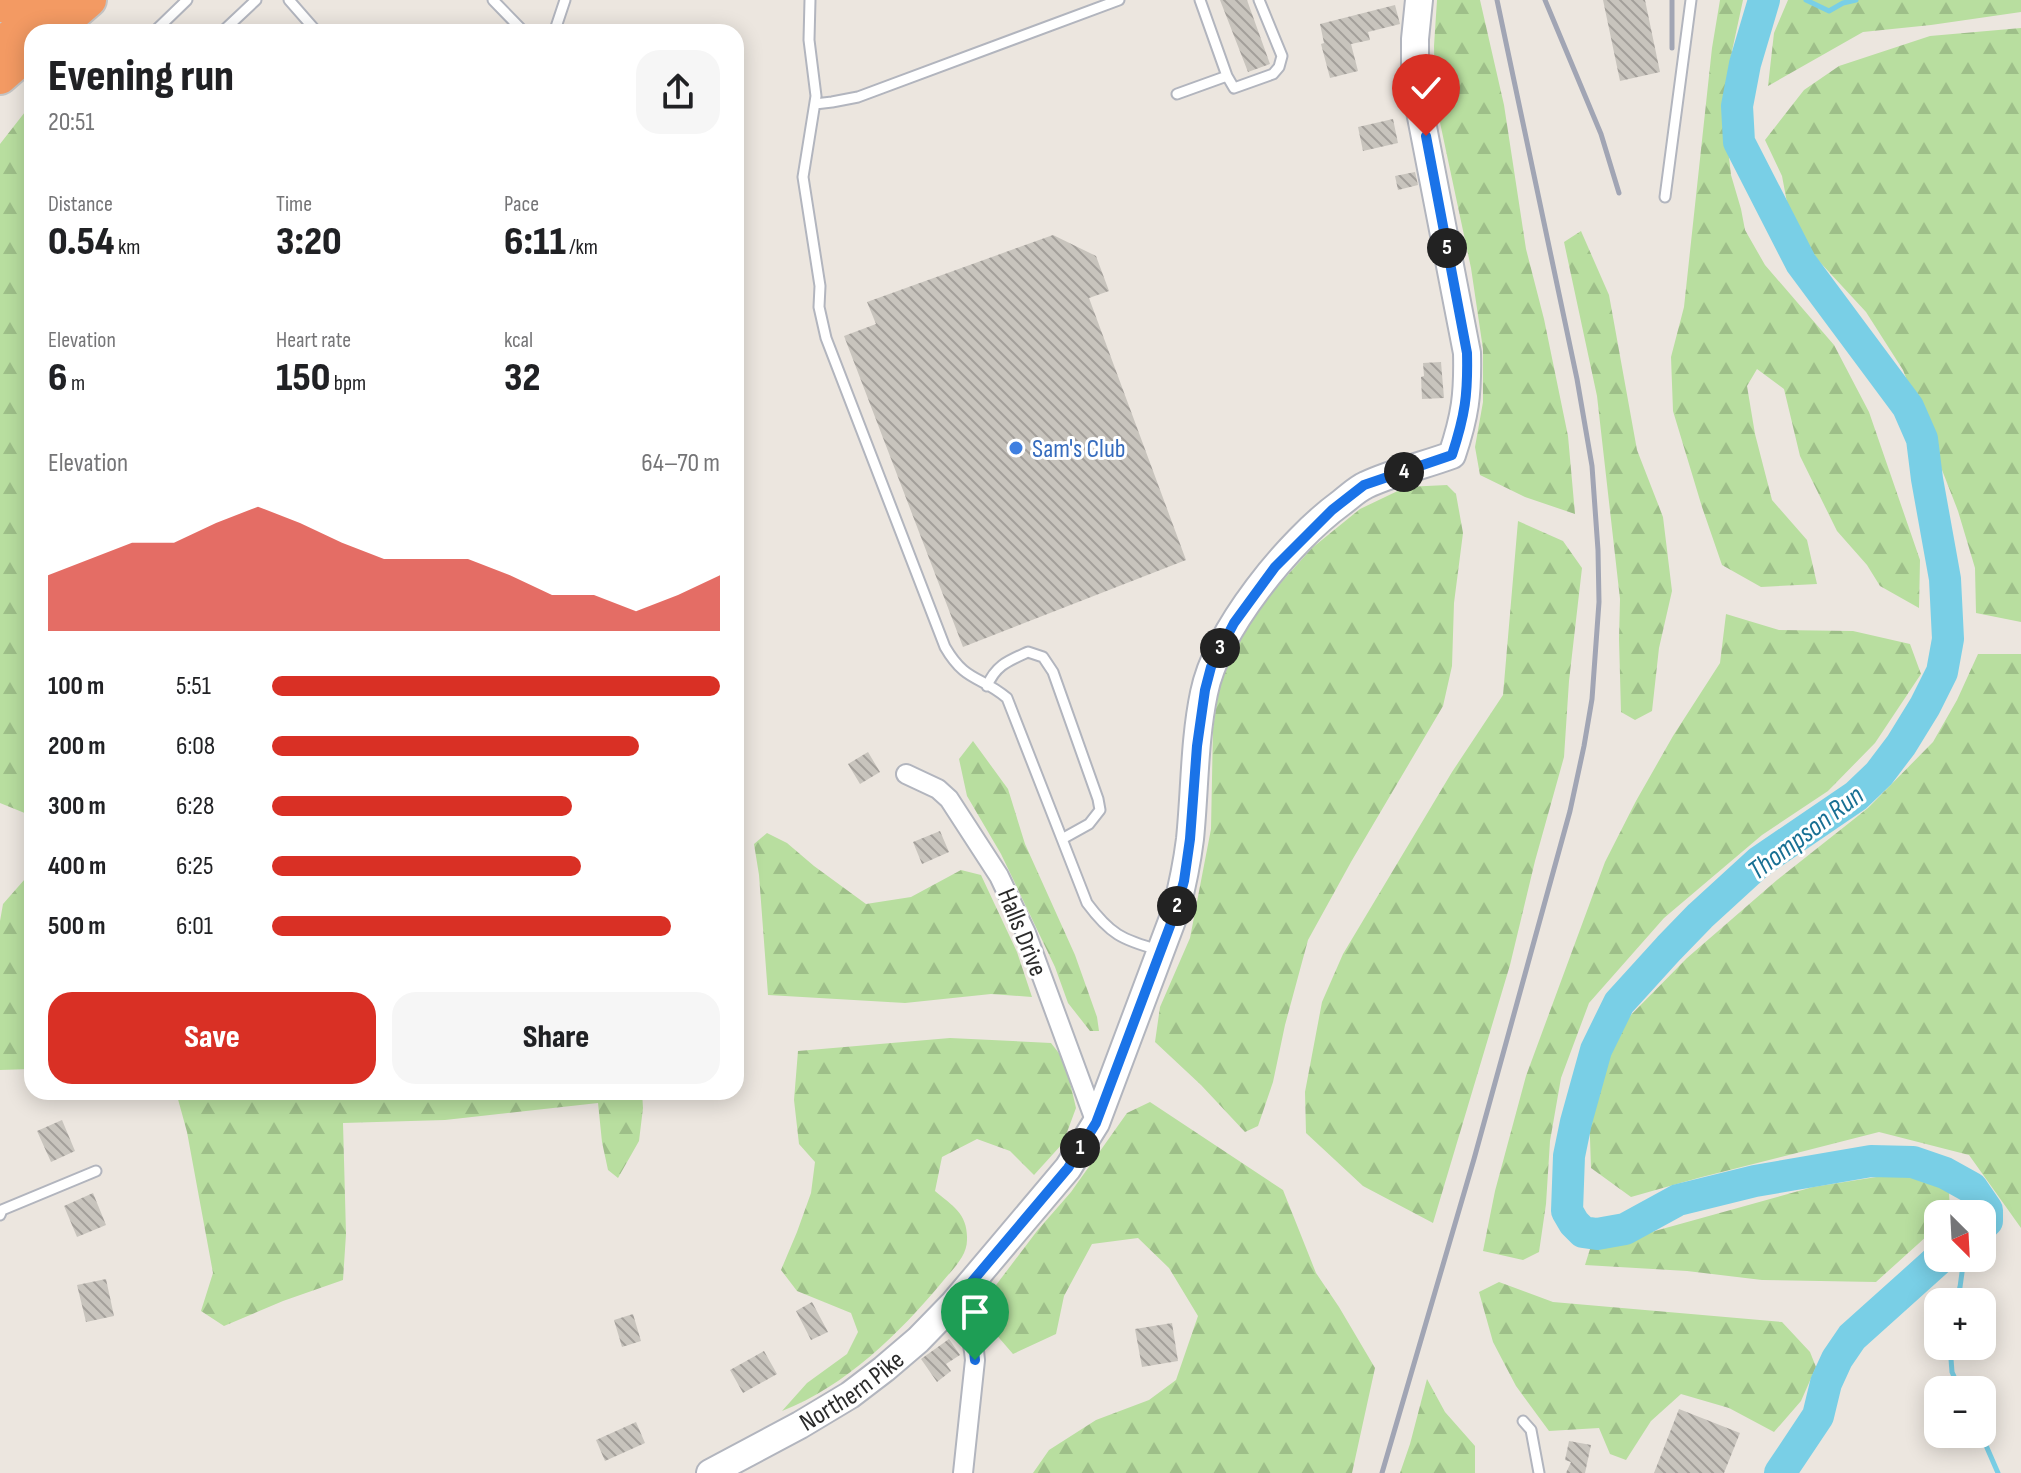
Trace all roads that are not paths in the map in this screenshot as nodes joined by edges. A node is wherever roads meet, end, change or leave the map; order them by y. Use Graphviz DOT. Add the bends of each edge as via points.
graph roads {
  1 [pos="31,0"];
  2 [pos="54,0"];
  3 [pos="89,0"];
  4 [pos="187,0"];
  5 [pos="256,0"];
  6 [pos="289,0"];
  7 [pos="493,0"];
  8 [pos="565,0"];
  9 [pos="810,0"];
  10 [pos="1119,0"];
  11 [pos="1200,0"];
  12 [pos="1259,0"];
  13 [pos="1419,0"];
  14 [pos="1691,0"];
  15 [pos="0,5"];
  16 [pos="26,24"];
  17 [pos="61,24"];
  18 [pos="162,24"];
  19 [pos="230,24"];
  20 [pos="310,24"];
  21 [pos="516,24"];
  22 [pos="557,24"];
  23 [pos="24,26"];
  24 [pos="0,46"];
  25 [pos="24,56"];
  26 [pos="1227,76"];
  27 [pos="0,77"];
  28 [pos="1177,94"];
  29 [pos="815,104"];
  30 [pos="1665,197"];
  31 [pos="987,686"];
  32 [pos="906,774"];
  33 [pos="1062,839"];
  34 [pos="1162,951"];
  35 [pos="1096,1123"];
  36 [pos="96,1171"];
  37 [pos="0,1215"];
  38 [pos="954,1303"];
  39 [pos="1523,1421"];
  40 [pos="710,1473"];
  41 [pos="963,1473"];
  42 [pos="1539,1473"];
  1 -- 15 [label="highway"];
  2 -- 16 [label="highway"];
  3 -- 17 [label="highway"];
  4 -- 18 [label="lane"];
  5 -- 19 [label="lane"];
  6 -- 20 [label="lane"];
  7 -- 21 [label="lane"];
  8 -- 22 [label="lane"];
  9 -- 29 [label="lane"];
  10 -- 29 [label="lane" via="858,97"];
  11 -- 26 [label="lane"];
  12 -- 26 [label="lane" via="1282,56 1279,67 1234,88"];
  13 -- 34 [label="street, Northern Pike" via="1415,86 1467,353 1464,419 1452,455 1364,485 1332,510 1275,567 1234,623 1214,659 1205,690 1187,864"];
  14 -- 30 [label="lane"];
  23 -- 24 [label="highway"];
  25 -- 27 [label="highway"];
  26 -- 28 [label="lane"];
  29 -- 31 [label="lane" via="803,177 826,338 945,647 963,672"];
  31 -- 33 [label="lane" via="1007,698"];
  31 -- 33 [label="lane" via="993,671 1028,652 1043,657 1053,672 1100,810 1089,824"];
  32 -- 35 [label="street, Halls Drive" via="949,799 999,876 1026,933"];
  33 -- 34 [label="lane" via="1087,903 1100,921 1131,943"];
  34 -- 35 [label="street, Northern Pike"];
  35 -- 38 [label="street, Northern Pike" via="1068,1168"];
  36 -- 37 [label="lane"];
  38 -- 40 [label="street, Northern Pike" via="850,1395"];
  38 -- 41 [label="street" via="974,1341"];
  39 -- 42 [label="lane" via="1531,1430"];
}
